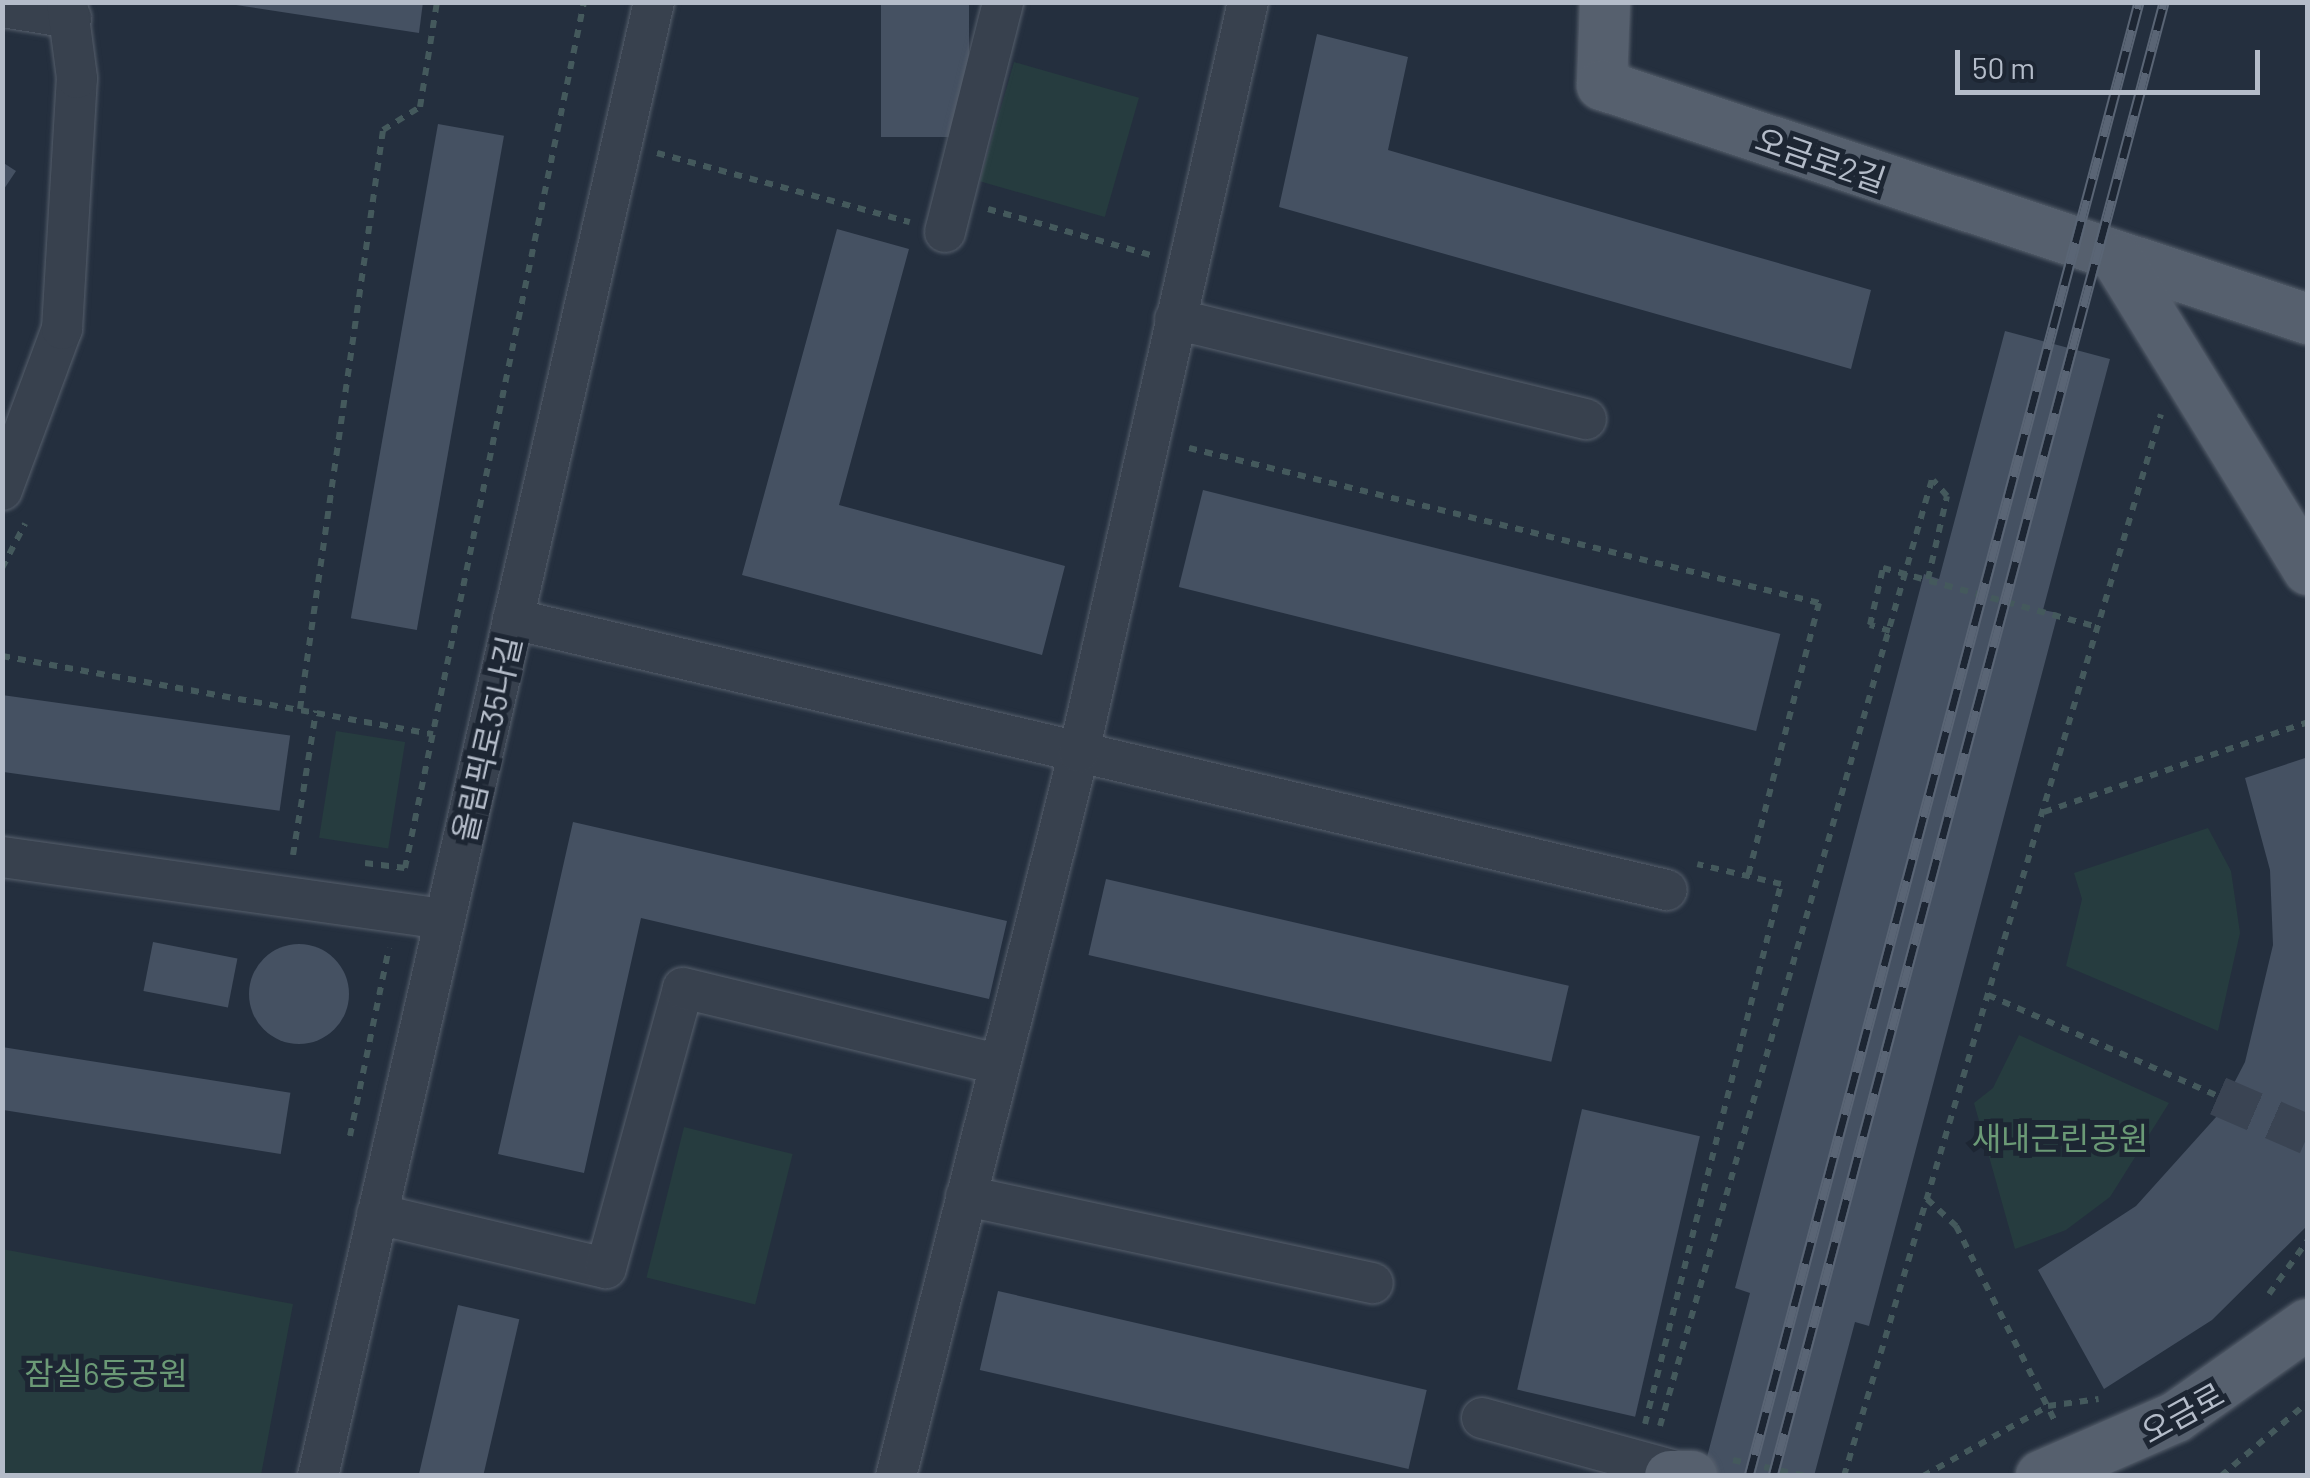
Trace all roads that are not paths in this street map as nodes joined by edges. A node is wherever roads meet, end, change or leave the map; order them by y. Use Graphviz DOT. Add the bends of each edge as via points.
graph roads {
  1 [pos="654,2"];
  2 [pos="1003,2"];
  3 [pos="1248,2"];
  4 [pos="1605,2"];
  5 [pos="2,8"];
  6 [pos="69,10"];
  7 [pos="949,215"];
  8 [pos="2117,259"];
  9 [pos="1175,318"];
  10 [pos="2308,319"];
  11 [pos="1586,419"];
  12 [pos="2,490"];
  13 [pos="2308,570"];
  14 [pos="513,619"];
  15 [pos="1078,752"];
  16 [pos="2,857"];
  17 [pos="1667,890"];
  18 [pos="445,919"];
  19 [pos="996,1064"];
  20 [pos="966,1196"];
  21 [pos="377,1214"];
  22 [pos="1373,1283"];
  23 [pos="2308,1324"];
  24 [pos="1482,1418"];
  25 [pos="1666,1461"];
  26 [pos="2059,1469"];
  27 [pos="318,1476"];
  28 [pos="896,1476"];
  1 -- 14 [label="street, 올림픽로35나길"];
  2 -- 7 [label="street"];
  3 -- 9 [label="street"];
  4 -- 8 [label="main road, 오금로2길" via="1602,85"];
  5 -- 6 [label="street"];
  6 -- 12 [label="street" via="76,190 62,329"];
  8 -- 10 [label="main road"];
  8 -- 13 [label="main road"];
  9 -- 11 [label="street"];
  9 -- 15 [label="street"];
  14 -- 15 [label="street"];
  14 -- 18 [label="street, 올림픽로35나길"];
  15 -- 17 [label="street"];
  15 -- 19 [label="street"];
  16 -- 18 [label="street"];
  18 -- 21 [label="street, 올림픽로35나길"];
  19 -- 20 [label="street"];
  19 -- 21 [label="street" via="684,988 606,1268"];
  20 -- 22 [label="street"];
  20 -- 28 [label="street"];
  21 -- 27 [label="street, 올림픽로35나길"];
  23 -- 26 [label="main road, 오금로" via="2234,1384"];
  24 -- 25 [label="street"];
}
